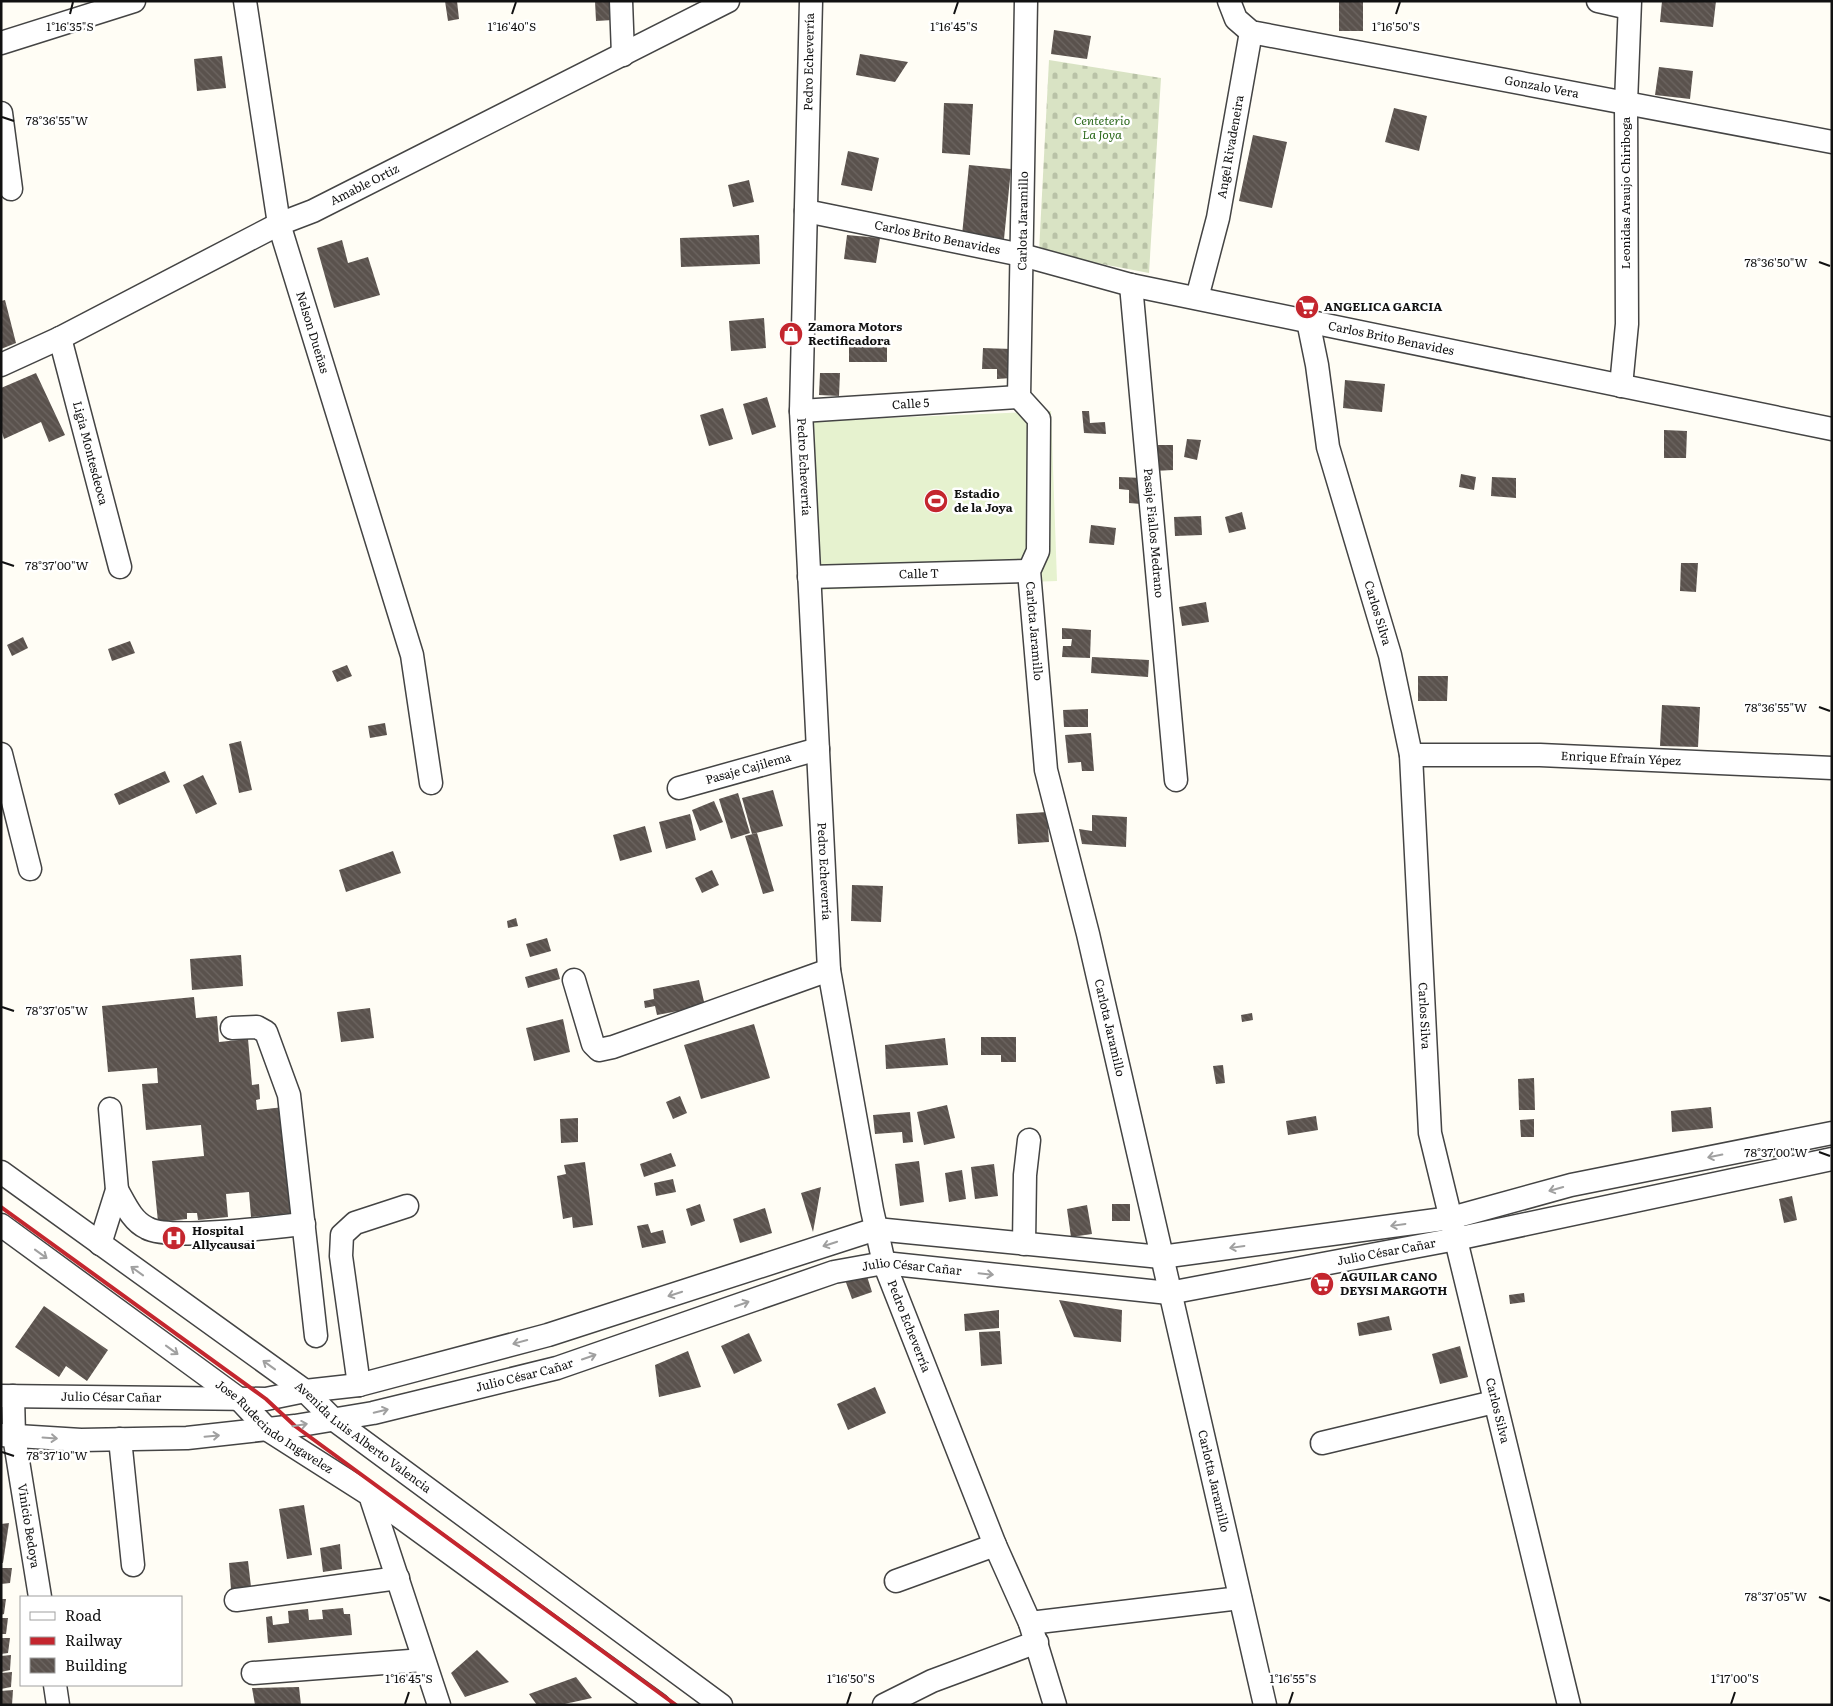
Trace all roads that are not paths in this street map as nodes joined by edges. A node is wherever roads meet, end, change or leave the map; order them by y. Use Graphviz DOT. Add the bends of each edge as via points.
graph roads {
  1 [pos="134,1"];
  2 [pos="246,1"];
  3 [pos="621,1"];
  4 [pos="728,1"];
  5 [pos="811,1"];
  6 [pos="1026,1"];
  7 [pos="1229,1"];
  8 [pos="1598,1"];
  9 [pos="1630,4"];
  10 [pos="1251,32"];
  11 [pos="1,44"];
  12 [pos="623,55"];
  13 [pos="1626,103"];
  14 [pos="2,123"];
  15 [pos="1832,142"];
  16 [pos="10,189"];
  17 [pos="806,211"];
  18 [pos="279,224"];
  19 [pos="1022,255"];
  20 [pos="1131,285"];
  21 [pos="1197,298"];
  22 [pos="1308,321"];
  23 [pos="60,338"];
  24 [pos="1,365"];
  25 [pos="1621,386"];
  26 [pos="1019,397"];
  27 [pos="801,411"];
  28 [pos="1832,429"];
  29 [pos="120,567"];
  30 [pos="1029,571"];
  31 [pos="809,577"];
  32 [pos="818,749"];
  33 [pos="1,754"];
  34 [pos="1410,755"];
  35 [pos="1832,768"];
  36 [pos="1176,780"];
  37 [pos="431,783"];
  38 [pos="679,788"];
  39 [pos="30,869"];
  40 [pos="829,970"];
  41 [pos="574,980"];
  42 [pos="232,1028"];
  43 [pos="110,1109"];
  44 [pos="1832,1133"];
  45 [pos="1029,1140"];
  46 [pos="1832,1159"];
  47 [pos="1,1172"];
  48 [pos="116,1190"];
  49 [pos="407,1206"];
  50 [pos="304,1224"];
  51 [pos="1,1225"];
  52 [pos="876,1228"];
  53 [pos="1454,1229"];
  54 [pos="100,1244"];
  55 [pos="1024,1244"];
  56 [pos="1161,1257"];
  57 [pos="884,1263"];
  58 [pos="1169,1293"];
  59 [pos="316,1336"];
  60 [pos="359,1385"];
  61 [pos="305,1391"];
  62 [pos="7,1396"];
  63 [pos="239,1399"];
  64 [pos="1494,1402"];
  65 [pos="333,1420"];
  66 [pos="268,1430"];
  67 [pos="8,1436"];
  68 [pos="120,1439"];
  69 [pos="1322,1443"];
  70 [pos="370,1494"];
  71 [pos="995,1545"];
  72 [pos="133,1565"];
  73 [pos="398,1578"];
  74 [pos="896,1581"];
  75 [pos="40,1596"];
  76 [pos="1240,1598"];
  77 [pos="236,1600"];
  78 [pos="1034,1633"];
  79 [pos="423,1660"];
  80 [pos="253,1673"];
  81 [pos="55,1686"];
  82 [pos="58,1705"];
  83 [pos="439,1705"];
  84 [pos="659,1705"];
  85 [pos="721,1705"];
  86 [pos="884,1705"];
  87 [pos="1055,1705"];
  88 [pos="1265,1705"];
  89 [pos="1569,1705"];
  1 -- 11 [label="street"];
  2 -- 18 [label="street, Nelson Dueñas"];
  3 -- 12 [label="street"];
  4 -- 12 [label="street, Amable Ortiz"];
  5 -- 17 [label="street, Pedro Echeverría"];
  6 -- 19 [label="street, Carlota Jaramillo"];
  7 -- 10 [label="street" via="1236,19"];
  8 -- 9 [label="street"];
  9 -- 13 [label="street, Leonidas Araujo Chiriboga"];
  10 -- 13 [label="street, Gonzalo Vera"];
  10 -- 21 [label="street, Angel Rivadeneira" via="1218,218"];
  12 -- 18 [label="street, Amable Ortiz" via="313,211"];
  13 -- 15 [label="street, Gonzalo Vera"];
  13 -- 25 [label="street, Leonidas Araujo Chiriboga" via="1627,324"];
  14 -- 16 [label="street"];
  17 -- 19 [label="street, Carlos Brito Benavides"];
  17 -- 27 [label="street, Pedro Echeverría"];
  18 -- 23 [label="street, Amable Ortiz"];
  18 -- 37 [label="street, Nelson Dueñas" via="412,655"];
  19 -- 20 [label="street, Carlos Brito Benavides"];
  19 -- 26 [label="street, Carlota Jaramillo"];
  20 -- 21 [label="street, Carlos Brito Benavides"];
  20 -- 36 [label="street, Pasaje Fiallos Medrano"];
  21 -- 22 [label="street, Carlos Brito Benavides"];
  22 -- 25 [label="street, Carlos Brito Benavides"];
  22 -- 34 [label="street, Carlos Silva" via="1328,447 1390,655"];
  23 -- 24 [label="street, Amable Ortiz"];
  23 -- 29 [label="street, Ligia Montesdeoca"];
  25 -- 28 [label="street, Carlos Brito Benavides"];
  26 -- 27 [label="street, Calle 5"];
  26 -- 30 [label="street, Carlota Jaramillo" via="1039,419 1038,551"];
  27 -- 31 [label="street, Pedro Echeverría"];
  30 -- 31 [label="street, Calle T"];
  30 -- 56 [label="street, Carlota Jaramillo" via="1046,770 1088,934"];
  31 -- 32 [label="street, Pedro Echeverría"];
  32 -- 38 [label="street, Pasaje Cajilema"];
  32 -- 40 [label="street, Pedro Echeverría"];
  33 -- 39 [label="street"];
  34 -- 35 [label="street, Enrique Efraín Yépez" via="1540,755"];
  34 -- 53 [label="street, Carlos Silva" via="1430,1133"];
  40 -- 41 [label="street" via="599,1050 593,1044"];
  40 -- 52 [label="street, Pedro Echeverría"];
  42 -- 50 [label="street" via="257,1027 268,1034 289,1095"];
  43 -- 48 [label="street"];
  44 -- 53 [label="street, Julio César Cañar, one-way" via="1571,1185"];
  45 -- 55 [label="street"];
  46 -- 53 [label="street, Julio César Cañar"];
  47 -- 54 [label="street, Avenida Luis Alberto Valencia"];
  48 -- 50 [label="street" via="138,1222 159,1233"];
  48 -- 54 [label="street"];
  49 -- 60 [label="street" via="355,1223 342,1235 341,1256"];
  50 -- 59 [label="street"];
  51 -- 63 [label="street, Jose Rudecindo Ingavelez, one-way"];
  52 -- 55 [label="street, Julio César Cañar"];
  52 -- 57 [label="street, Pedro Echeverría"];
  52 -- 60 [label="street, Julio César Cañar, one-way" via="548,1335"];
  53 -- 56 [label="street, Julio César Cañar, one-way"];
  53 -- 58 [label="street, Julio César Cañar"];
  53 -- 64 [label="street, Carlos Silva"];
  61 -- 54 [label="street, Avenida Luis Alberto Valencia, one-way"];
  55 -- 56 [label="street, Julio César Cañar"];
  56 -- 58 [label="street, Carlotta Jaramillo"];
  57 -- 58 [label="street, Julio César Cañar, one-way"];
  65 -- 57 [label="street, Julio César Cañar, one-way" via="557,1368 834,1272"];
  57 -- 71 [label="street, Pedro Echeverría"];
  58 -- 76 [label="street, Carlotta Jaramillo"];
  60 -- 61 [label="street, Julio César Cañar"];
  61 -- 63 [label="street, Julio César Cañar" via="266,1399"];
  61 -- 65 [label="street, Avenida Luis Alberto Valencia"];
  62 -- 63 [label="street, Julio César Cañar"];
  62 -- 67 [label="street, Vinicio Bedoya"];
  63 -- 66 [label="street, Jose Rudecindo Ingavelez"];
  64 -- 69 [label="street"];
  64 -- 89 [label="street, Carlos Silva"];
  66 -- 65 [label="street, Julio César Cañar, one-way"];
  65 -- 85 [label="street, Avenida Luis Alberto Valencia"];
  68 -- 66 [label="street, Julio César Cañar, one-way" via="187,1438"];
  66 -- 70 [label="street, Jose Rudecindo Ingavelez"];
  67 -- 68 [label="street, Julio César Cañar, one-way"];
  67 -- 75 [label="street, Vinicio Bedoya"];
  68 -- 72 [label="street"];
  70 -- 73 [label="street"];
  70 -- 84 [label="street, Jose Rudecindo Ingavelez"];
  71 -- 74 [label="street"];
  71 -- 78 [label="street, Pedro Echeverría"];
  73 -- 77 [label="street"];
  73 -- 79 [label="street"];
  76 -- 78 [label="street"];
  76 -- 88 [label="street, Carlotta Jaramillo"];
  78 -- 86 [label="street"];
  78 -- 87 [label="street, Pedro Echeverría"];
  79 -- 80 [label="street"];
  79 -- 83 [label="street"];
  81 -- 82 [label="street"];
}
